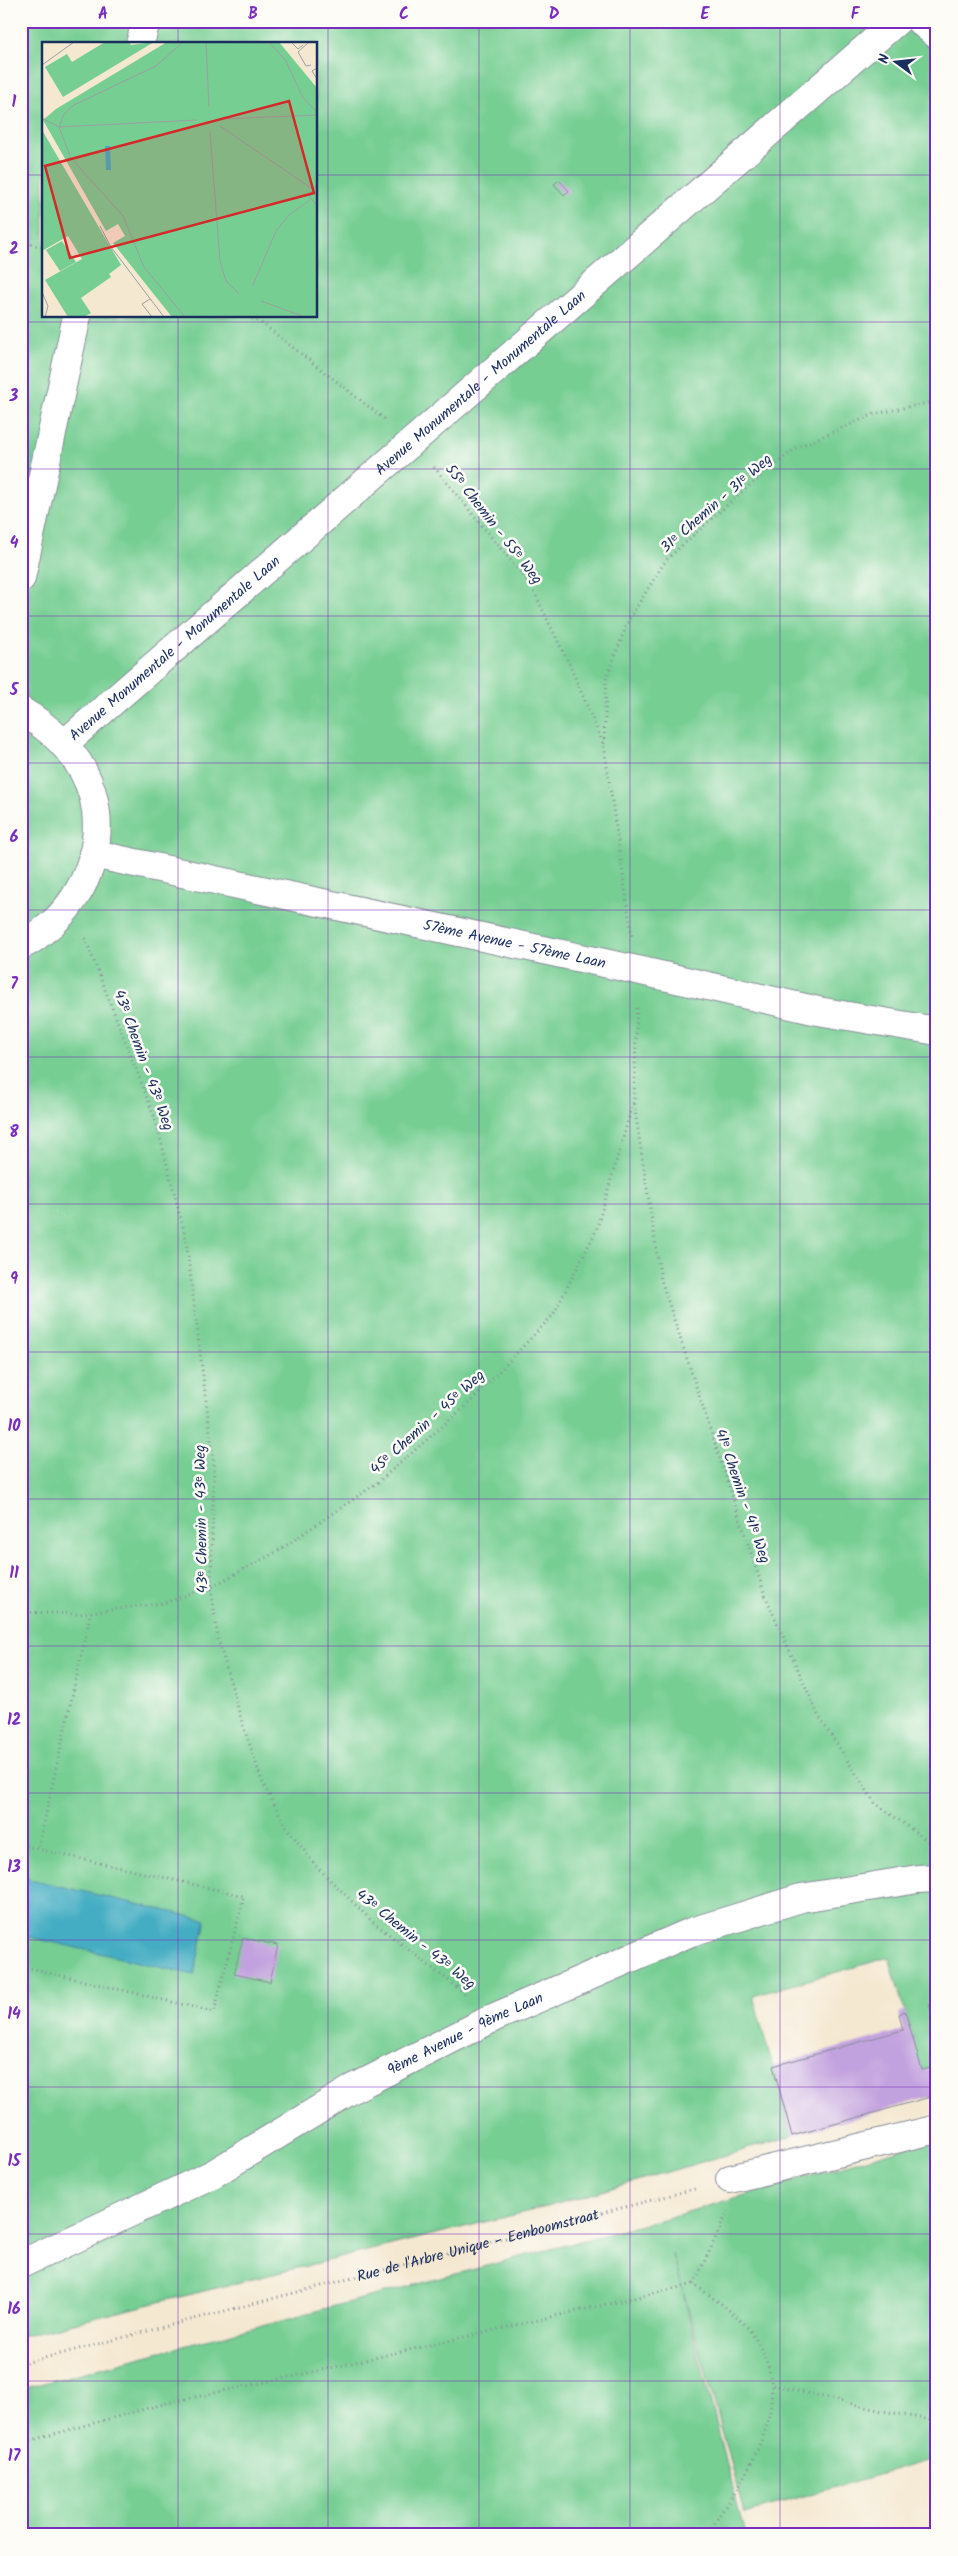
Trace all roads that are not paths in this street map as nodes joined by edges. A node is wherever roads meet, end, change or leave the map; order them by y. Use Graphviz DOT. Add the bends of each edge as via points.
graph roads {
  1 [pos="146,21"];
  2 [pos="897,21"];
  3 [pos="920,21"];
  4 [pos="937,35"];
  5 [pos="141,42"];
  6 [pos="77,318"];
  7 [pos="21,578"];
  8 [pos="21,711"];
  9 [pos="65,743"];
  10 [pos="93,854"];
  11 [pos="21,945"];
  12 [pos="937,1031"];
  13 [pos="937,1878"];
  14 [pos="937,2129"];
  15 [pos="730,2179"];
  16 [pos="21,2264"];
  1 -- 5 [label="street"];
  2 -- 9 [label="street, Avenue Monumentale - Monumentale Laan"];
  3 -- 4 [label="street"];
  6 -- 7 [label="street"];
  8 -- 9 [label="street" via="45,725"];
  9 -- 10 [label="street" via="84,772 94,805 96,840"];
  10 -- 11 [label="street" via="89,874 71,905 60,918"];
  10 -- 12 [label="street, 57ème Avenue - 57ème Laan" via="818,1011"];
  13 -- 16 [label="street, 9ème Avenue - 9ème Laan" via="801,1898 691,1932 495,2017 354,2088 213,2174"];
  14 -- 15 [label="street"];
}
